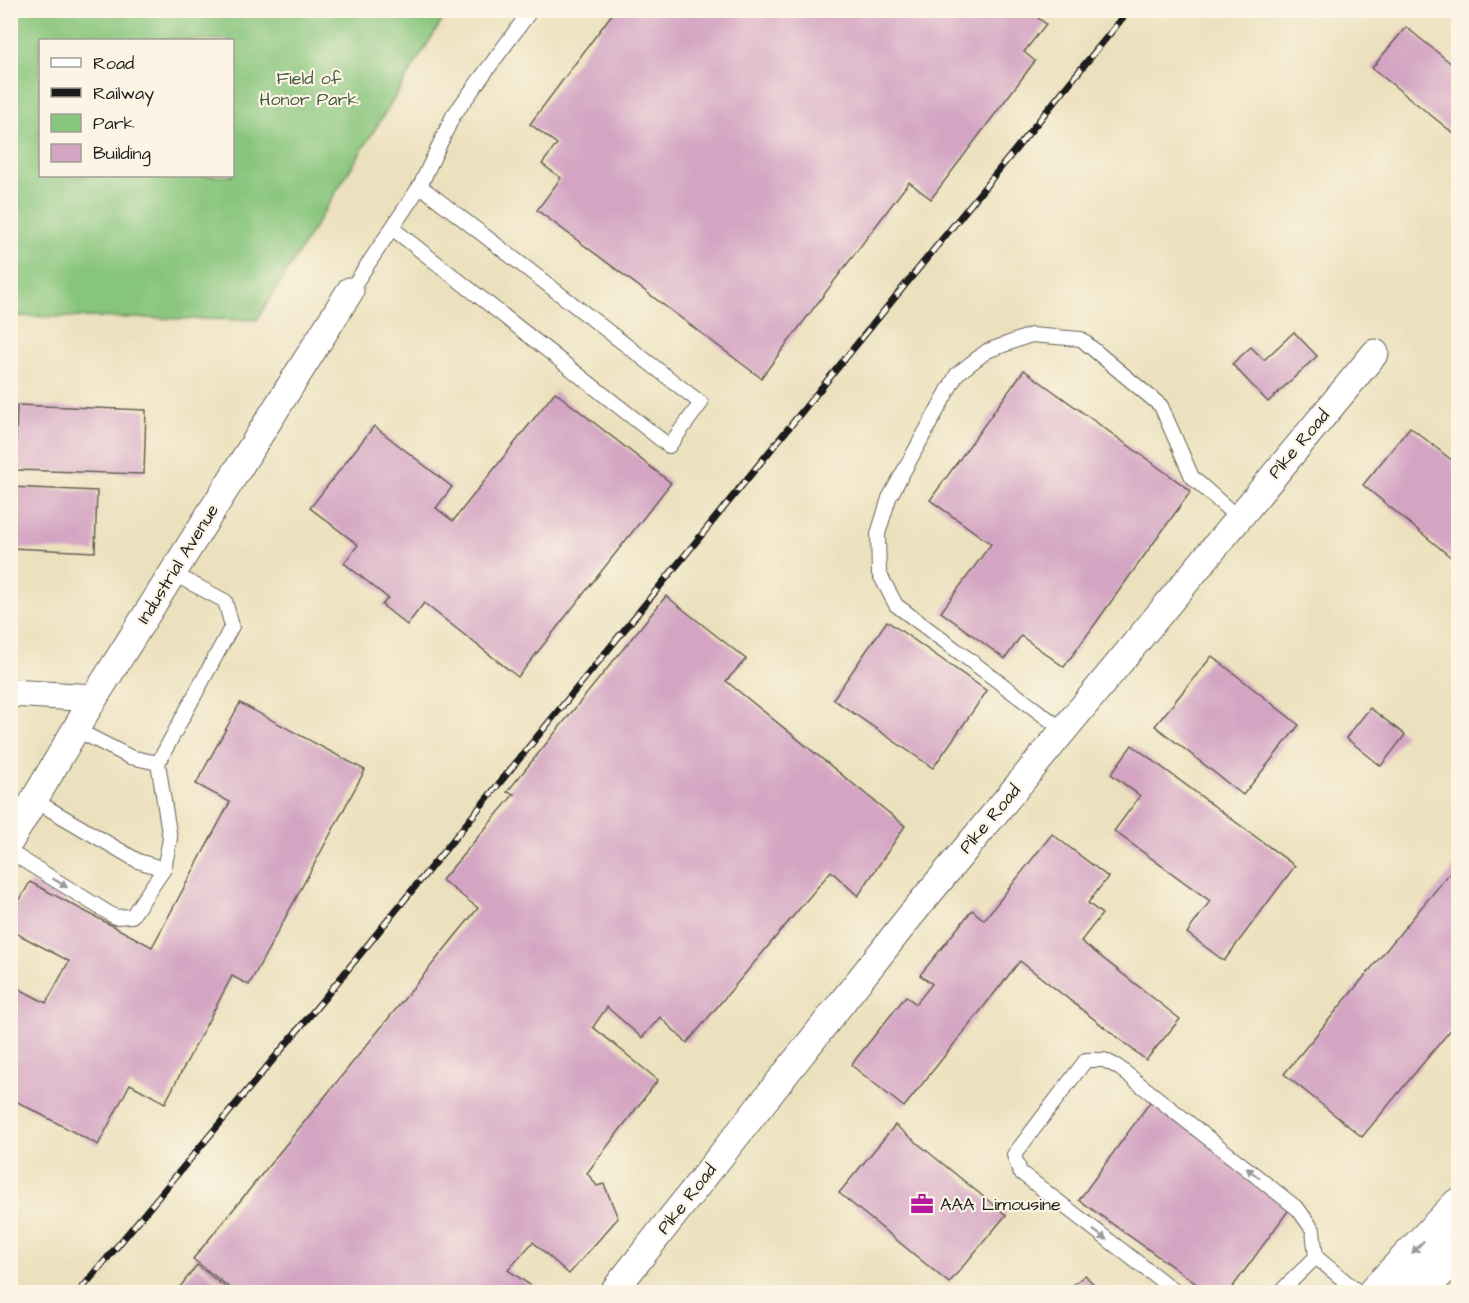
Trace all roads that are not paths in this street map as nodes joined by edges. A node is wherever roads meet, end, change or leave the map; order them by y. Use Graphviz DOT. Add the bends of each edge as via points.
graph roads {
  1 [pos="531,10"];
  2 [pos="420,186"];
  3 [pos="392,228"];
  4 [pos="350,291"];
  5 [pos="1375,353"];
  6 [pos="1238,518"];
  7 [pos="172,573"];
  8 [pos="10,693"];
  9 [pos="93,698"];
  10 [pos="75,729"];
  11 [pos="1063,730"];
  12 [pos="158,763"];
  13 [pos="34,800"];
  14 [pos="10,841"];
  15 [pos="10,852"];
  16 [pos="164,869"];
  17 [pos="1458,1205"];
  18 [pos="1458,1252"];
  19 [pos="1316,1257"];
  20 [pos="613,1293"];
  21 [pos="1176,1293"];
  22 [pos="1280,1293"];
  23 [pos="1359,1293"];
  24 [pos="1374,1293"];
  25 [pos="1419,1293"];
  1 -- 2 [label="lane" via="453,116"];
  2 -- 3 [label="lane"];
  2 -- 3 [label="lane" via="701,403 669,446"];
  3 -- 4 [label="lane"];
  4 -- 7 [label="street, Industrial Avenue"];
  5 -- 6 [label="street, Pike Road"];
  6 -- 11 [label="street, Pike Road"];
  6 -- 11 [label="lane" via="1192,477 1161,406 1081,339 1031,335 987,351 957,374 889,498 878,534 879,573 896,605"];
  7 -- 9 [label="street, Industrial Avenue"];
  7 -- 12 [label="lane" via="225,601 232,626"];
  8 -- 9 [label="street"];
  9 -- 10 [label="street, Industrial Avenue"];
  10 -- 12 [label="lane" via="130,757"];
  10 -- 13 [label="street, Industrial Avenue"];
  11 -- 20 [label="street, Pike Road" via="903,924"];
  12 -- 16 [label="lane" via="170,839"];
  13 -- 14 [label="street, Industrial Avenue"];
  13 -- 16 [label="lane" via="138,861"];
  15 -- 16 [label="lane, one-way" via="115,917 132,916"];
  17 -- 24 [label="street, one-way"];
  18 -- 25 [label="street"];
  19 -- 21 [label="lane, one-way" via="1312,1230 1298,1209 1118,1066 1104,1060 1086,1060 1014,1155 1020,1172"];
  19 -- 22 [label="lane"];
  19 -- 23 [label="lane"];
}
